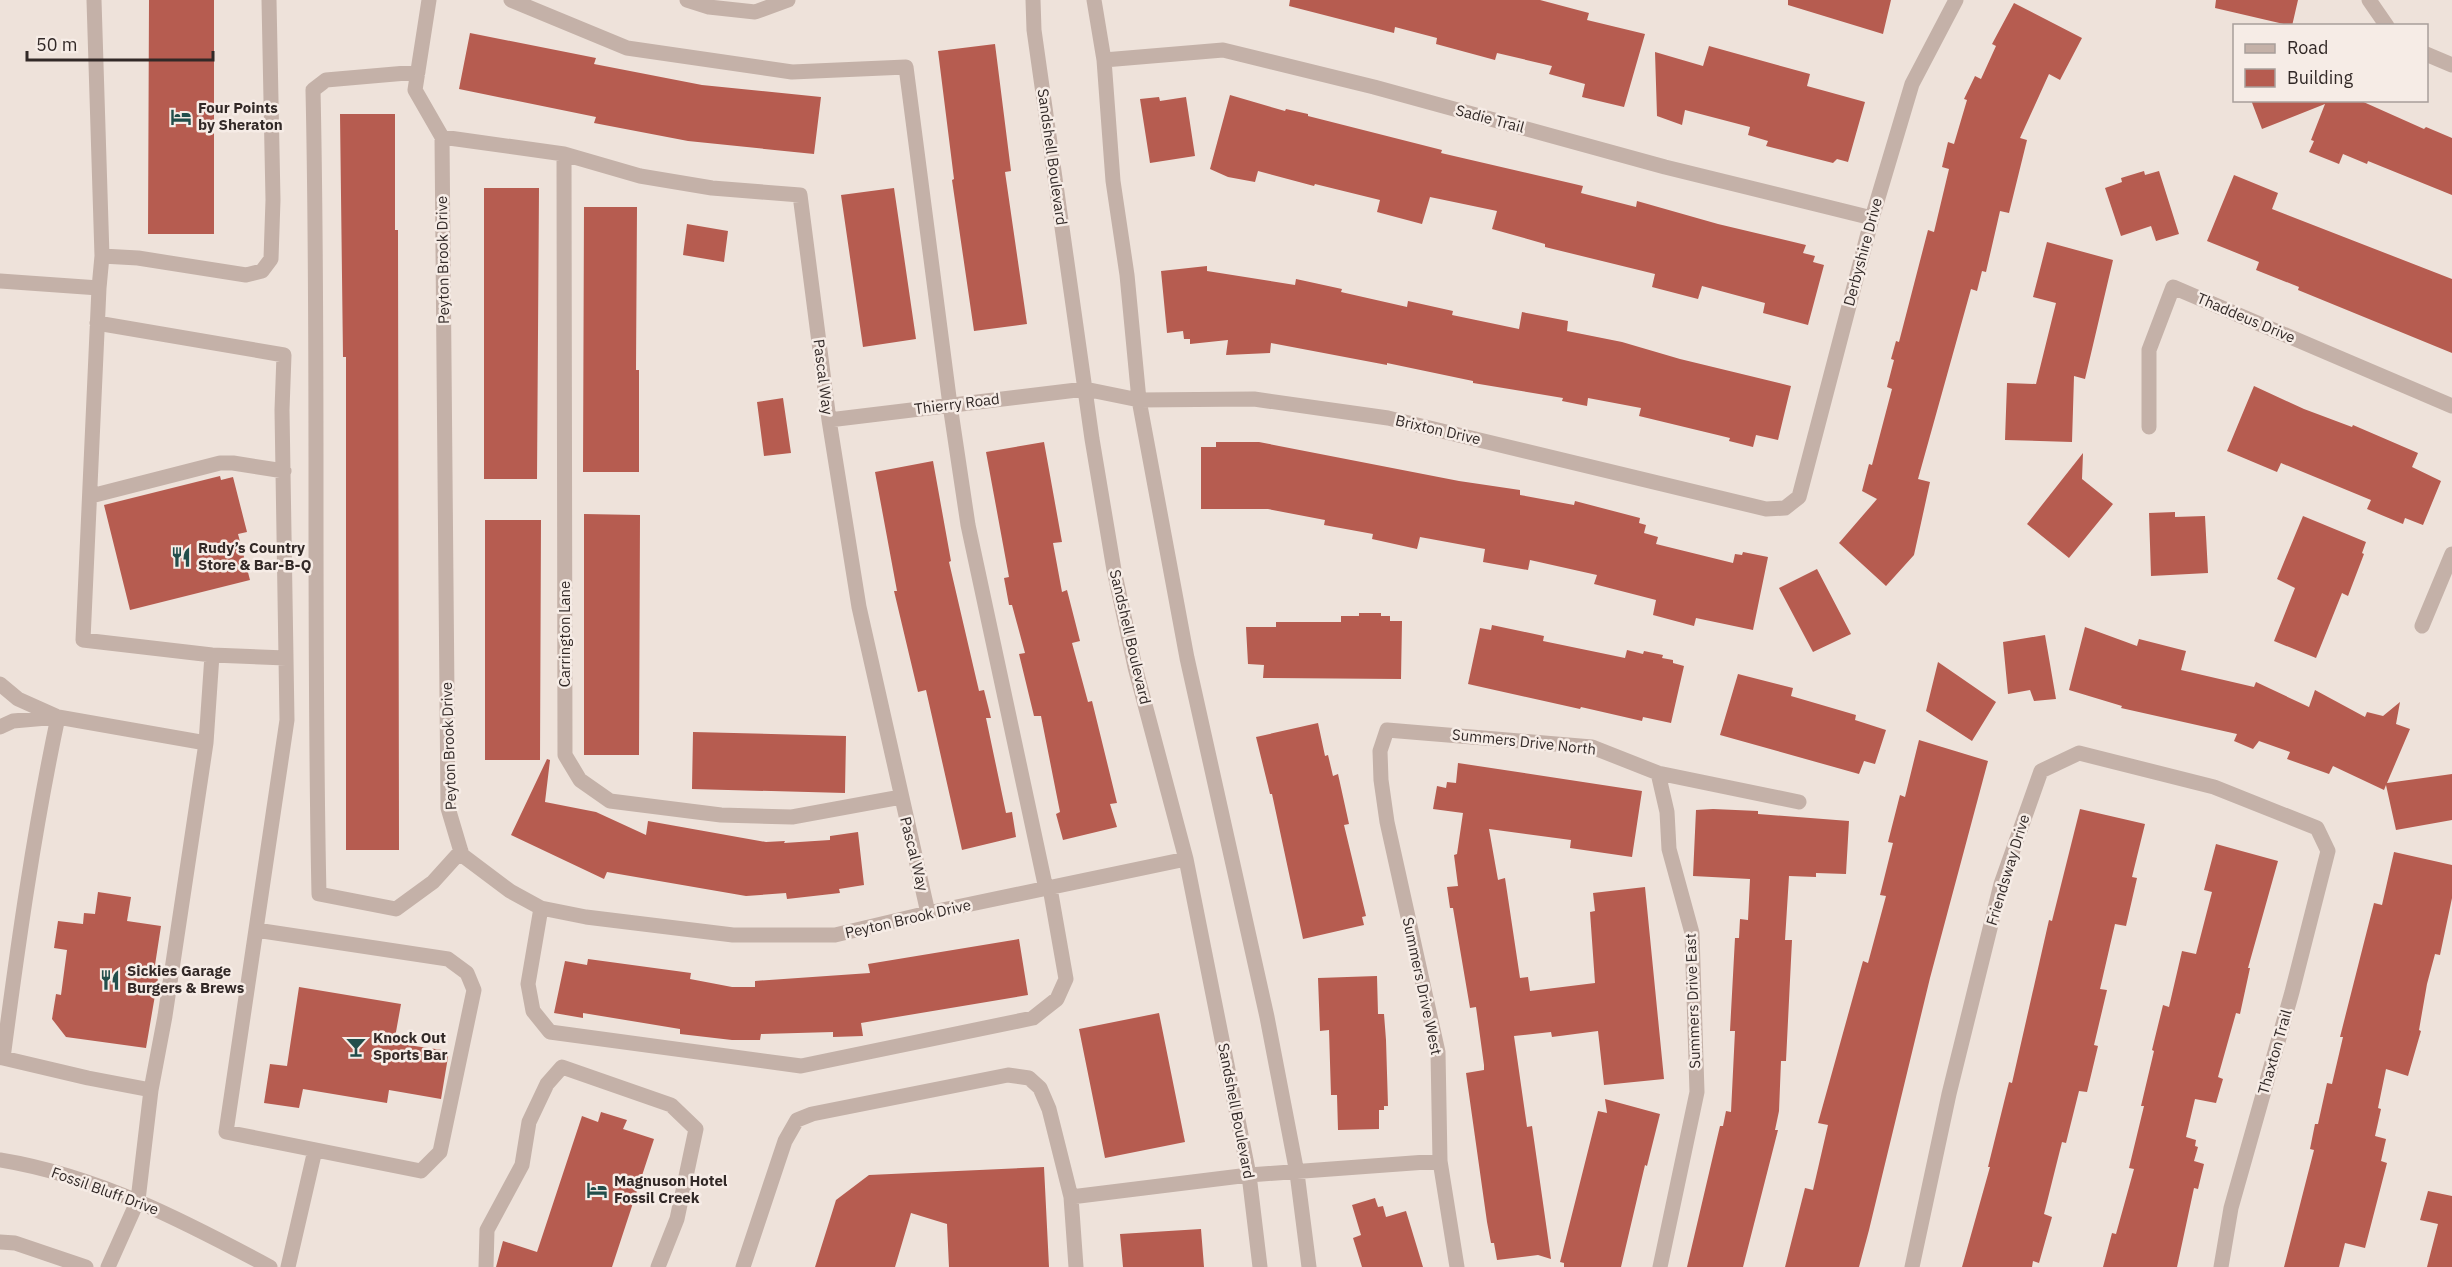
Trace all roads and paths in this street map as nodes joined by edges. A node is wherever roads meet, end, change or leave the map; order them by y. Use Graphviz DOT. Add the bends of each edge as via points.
graph roads {
  1 [pos="94,0"];
  2 [pos="269,0"];
  3 [pos="429,0"];
  4 [pos="512,0"];
  5 [pos="687,0"];
  6 [pos="788,0"];
  7 [pos="1033,0"];
  8 [pos="1094,0"];
  9 [pos="1956,0"];
  10 [pos="2369,0"];
  11 [pos="2386,24"];
  12 [pos="2428,54"];
  13 [pos="1104,60"];
  14 [pos="2452,66"];
  15 [pos="418,72"];
  16 [pos="442,137"];
  17 [pos="564,154"];
  18 [pos="1872,218"];
  19 [pos="102,256"];
  20 [pos="0,281"];
  21 [pos="99,288"];
  22 [pos="97,323"];
  23 [pos="1085,389"];
  24 [pos="1139,400"];
  25 [pos="950,405"];
  26 [pos="2452,406"];
  27 [pos="829,420"];
  28 [pos="2149,428"];
  29 [pos="284,471"];
  30 [pos="91,496"];
  31 [pos="1785,507"];
  32 [pos="2452,554"];
  33 [pos="2422,626"];
  34 [pos="212,655"];
  35 [pos="286,658"];
  36 [pos="0,684"];
  37 [pos="58,717"];
  38 [pos="0,727"];
  39 [pos="1387,730"];
  40 [pos="206,743"];
  41 [pos="1658,773"];
  42 [pos="901,797"];
  43 [pos="1799,802"];
  44 [pos="2322,838"];
  45 [pos="461,851"];
  46 [pos="1186,859"];
  47 [pos="1048,888"];
  48 [pos="541,908"];
  49 [pos="928,913"];
  50 [pos="256,930"];
  51 [pos="151,1090"];
  52 [pos="315,1150"];
  53 [pos="0,1160"];
  54 [pos="1440,1161"];
  55 [pos="1297,1173"];
  56 [pos="1249,1175"];
  57 [pos="1071,1197"];
  58 [pos="138,1200"];
  59 [pos="0,1242"];
  60 [pos="86,1267"];
  61 [pos="108,1267"];
  62 [pos="270,1267"];
  63 [pos="288,1267"];
  64 [pos="486,1267"];
  65 [pos="658,1267"];
  66 [pos="743,1267"];
  67 [pos="1076,1267"];
  68 [pos="1260,1267"];
  69 [pos="1309,1267"];
  70 [pos="1457,1267"];
  71 [pos="1660,1267"];
  72 [pos="1912,1267"];
  73 [pos="2222,1267"];
  1 -- 19 [label="street"];
  2 -- 19 [label="street" via="271,259 262,271 246,275"];
  3 -- 15 [label="street"];
  4 -- 25 [label="street" via="627,48 792,72 906,67"];
  5 -- 6 [label="street" via="709,7 755,12"];
  7 -- 23 [label="street, Sandshell Boulevard"];
  8 -- 13 [label="street"];
  9 -- 18 [label="street, Derbyshire Drive" via="1912,84"];
  10 -- 11 [label="street"];
  12 -- 14 [label="street"];
  13 -- 18 [label="street, Sadie Trail" via="1223,50"];
  13 -- 24 [label="street" via="1113,181"];
  15 -- 16 [label="street" via="415,90"];
  15 -- 45 [label="street" via="326,80 313,90 319,894 396,909 433,882"];
  16 -- 17 [label="street, Pascal Way"];
  16 -- 45 [label="street, Peyton Brook Drive" via="448,808"];
  17 -- 27 [label="street, Pascal Way" via="651,178 712,188 800,195"];
  17 -- 42 [label="street, Carrington Lane" via="565,755 580,780 610,801 688,811 792,817"];
  18 -- 31 [label="street, Derbyshire Drive" via="1799,497"];
  19 -- 21 [label="street"];
  20 -- 21 [label="street"];
  21 -- 22 [label="street"];
  22 -- 29 [label="street" via="284,355"];
  22 -- 30 [label="street"];
  23 -- 24 [label="street, Brixton Drive"];
  23 -- 25 [label="street, Thierry Road"];
  23 -- 46 [label="street, Sandshell Boulevard" via="1116,581"];
  24 -- 31 [label="street, Brixton Drive" via="1254,399 1388,418 1766,509"];
  24 -- 55 [label="street" via="1187,658 1267,1017"];
  25 -- 27 [label="street, Thierry Road"];
  25 -- 47 [label="street" via="968,525"];
  26 -- 28 [label="street, Thaddeus Drive" via="2173,287 2150,351"];
  27 -- 42 [label="street, Pascal Way" via="859,607"];
  29 -- 30 [label="street" via="220,463"];
  29 -- 35 [label="street"];
  30 -- 34 [label="street" via="83,640"];
  32 -- 33 [label="street"];
  34 -- 35 [label="street"];
  34 -- 40 [label="street"];
  35 -- 50 [label="street" via="287,720"];
  36 -- 37 [label="street" via="18,699"];
  37 -- 38 [label="street" via="13,721"];
  37 -- 40 [label="street"];
  37 -- 51 [label="street" via="23,908 3,1058"];
  39 -- 41 [label="street, Summers Drive North" via="1592,747"];
  39 -- 54 [label="street, Summers Drive West" via="1380,751 1381,780 1438,1052"];
  40 -- 51 [label="street"];
  41 -- 43 [label="street"];
  41 -- 71 [label="street, Summers Drive East" via="1667,812 1669,849 1692,933 1697,1092"];
  42 -- 49 [label="street, Pascal Way"];
  44 -- 72 [label="street, Friendsway Drive" via="2317,828 2214,787 2079,753 2040,771 2001,884 1949,1094"];
  44 -- 73 [label="street, Thaxton Trail" via="2328,851 2231,1208"];
  45 -- 48 [label="street, Peyton Brook Drive" via="510,891"];
  46 -- 47 [label="street, Peyton Brook Drive"];
  46 -- 56 [label="street, Sandshell Boulevard"];
  47 -- 48 [label="street" via="1066,979 1057,999 1033,1018 801,1066 550,1032 533,1011 528,984"];
  47 -- 49 [label="street, Peyton Brook Drive"];
  48 -- 49 [label="street, Peyton Brook Drive" via="734,935 835,935"];
  50 -- 52 [label="street" via="226,1132"];
  50 -- 52 [label="street" via="448,959 467,973 474,990 440,1152 421,1171"];
  51 -- 58 [label="street"];
  52 -- 63 [label="street"];
  53 -- 58 [label="street, Fossil Bluff Drive" via="32,1166"];
  54 -- 55 [label="street"];
  54 -- 70 [label="street, Summers Drive West"];
  55 -- 56 [label="street"];
  55 -- 69 [label="street"];
  56 -- 57 [label="street"];
  56 -- 68 [label="street, Sandshell Boulevard"];
  57 -- 66 [label="street" via="1049,1109 1040,1088 1029,1078 1008,1075 812,1114 797,1120 785,1141"];
  57 -- 67 [label="street"];
  58 -- 61 [label="street"];
  58 -- 62 [label="street, Fossil Bluff Drive"];
  59 -- 60 [label="street" via="15,1243"];
  64 -- 65 [label="street" via="487,1230 522,1165 529,1122 547,1084 562,1067 671,1105 696,1129 677,1219"];
}
